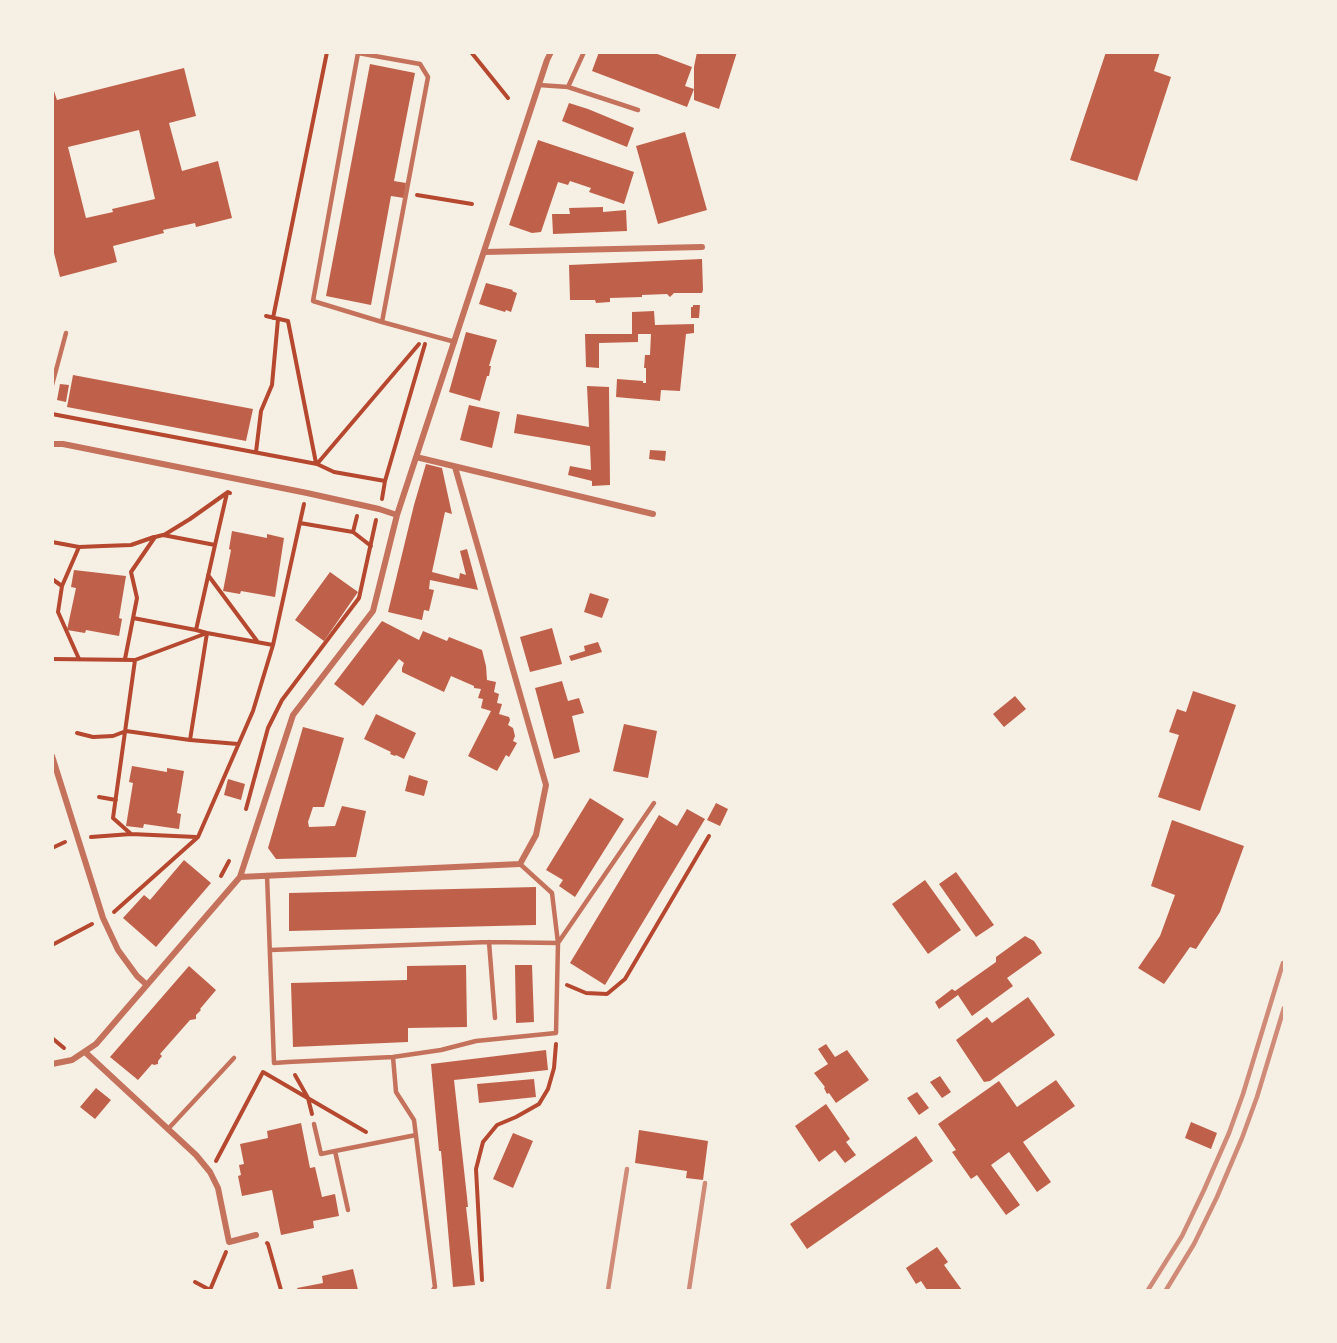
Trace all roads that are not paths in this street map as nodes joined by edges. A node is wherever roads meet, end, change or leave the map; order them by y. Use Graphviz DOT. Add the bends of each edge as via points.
graph roads {
  1 [pos="551,52"];
  2 [pos="584,52"];
  3 [pos="539,86"];
  4 [pos="568,87"];
  5 [pos="638,110"];
  6 [pos="702,247"];
  7 [pos="484,252"];
  8 [pos="382,322"];
  9 [pos="66,333"];
  10 [pos="454,342"];
  11 [pos="52,385"];
  12 [pos="52,444"];
  13 [pos="416,457"];
  14 [pos="455,467"];
  15 [pos="653,514"];
  16 [pos="397,515"];
  17 [pos="52,756"];
  18 [pos="654,803"];
  19 [pos="520,864"];
  20 [pos="267,875"];
  21 [pos="240,877"];
  22 [pos="489,942"];
  23 [pos="558,943"];
  24 [pos="270,950"];
  25 [pos="147,985"];
  26 [pos="495,1018"];
  27 [pos="86,1052"];
  28 [pos="393,1057"];
  29 [pos="234,1058"];
  30 [pos="54,1065"];
  31 [pos="314,1124"];
  32 [pos="168,1129"];
  33 [pos="416,1135"];
  34 [pos="335,1151"];
  35 [pos="348,1210"];
  36 [pos="256,1235"];
  37 [pos="433,1290"];
  1 -- 3 [label="street"];
  2 -- 4 [label="lane"];
  3 -- 4 [label="lane"];
  3 -- 7 [label="street"];
  4 -- 5 [label="lane"];
  6 -- 7 [label="street"];
  7 -- 10 [label="street"];
  8 -- 8 [label="lane" via="313,302 358,53 420,64 428,77"];
  8 -- 10 [label="lane"];
  9 -- 11 [label="lane"];
  10 -- 13 [label="street"];
  12 -- 16 [label="street" via="307,493"];
  13 -- 14 [label="street"];
  13 -- 16 [label="street"];
  14 -- 15 [label="street"];
  14 -- 19 [label="street" via="546,785 536,835"];
  16 -- 21 [label="street" via="373,611 293,715"];
  17 -- 25 [label="street" via="103,918 118,950"];
  18 -- 23 [label="lane"];
  19 -- 20 [label="street"];
  19 -- 23 [label="lane" via="552,893"];
  20 -- 21 [label="street"];
  20 -- 24 [label="lane"];
  21 -- 25 [label="street"];
  22 -- 23 [label="lane"];
  22 -- 24 [label="lane"];
  22 -- 26 [label="lane"];
  23 -- 28 [label="lane" via="556,1033 476,1041"];
  24 -- 28 [label="lane" via="274,1063"];
  25 -- 27 [label="street"];
  27 -- 30 [label="street"];
  27 -- 32 [label="street"];
  28 -- 33 [label="lane" via="396,1092 414,1120"];
  29 -- 32 [label="lane"];
  31 -- 34 [label="lane" via="321,1154"];
  32 -- 36 [label="street" via="210,1172 218,1188 229,1242"];
  33 -- 34 [label="lane"];
  33 -- 37 [label="lane"];
  34 -- 35 [label="lane"];
}
